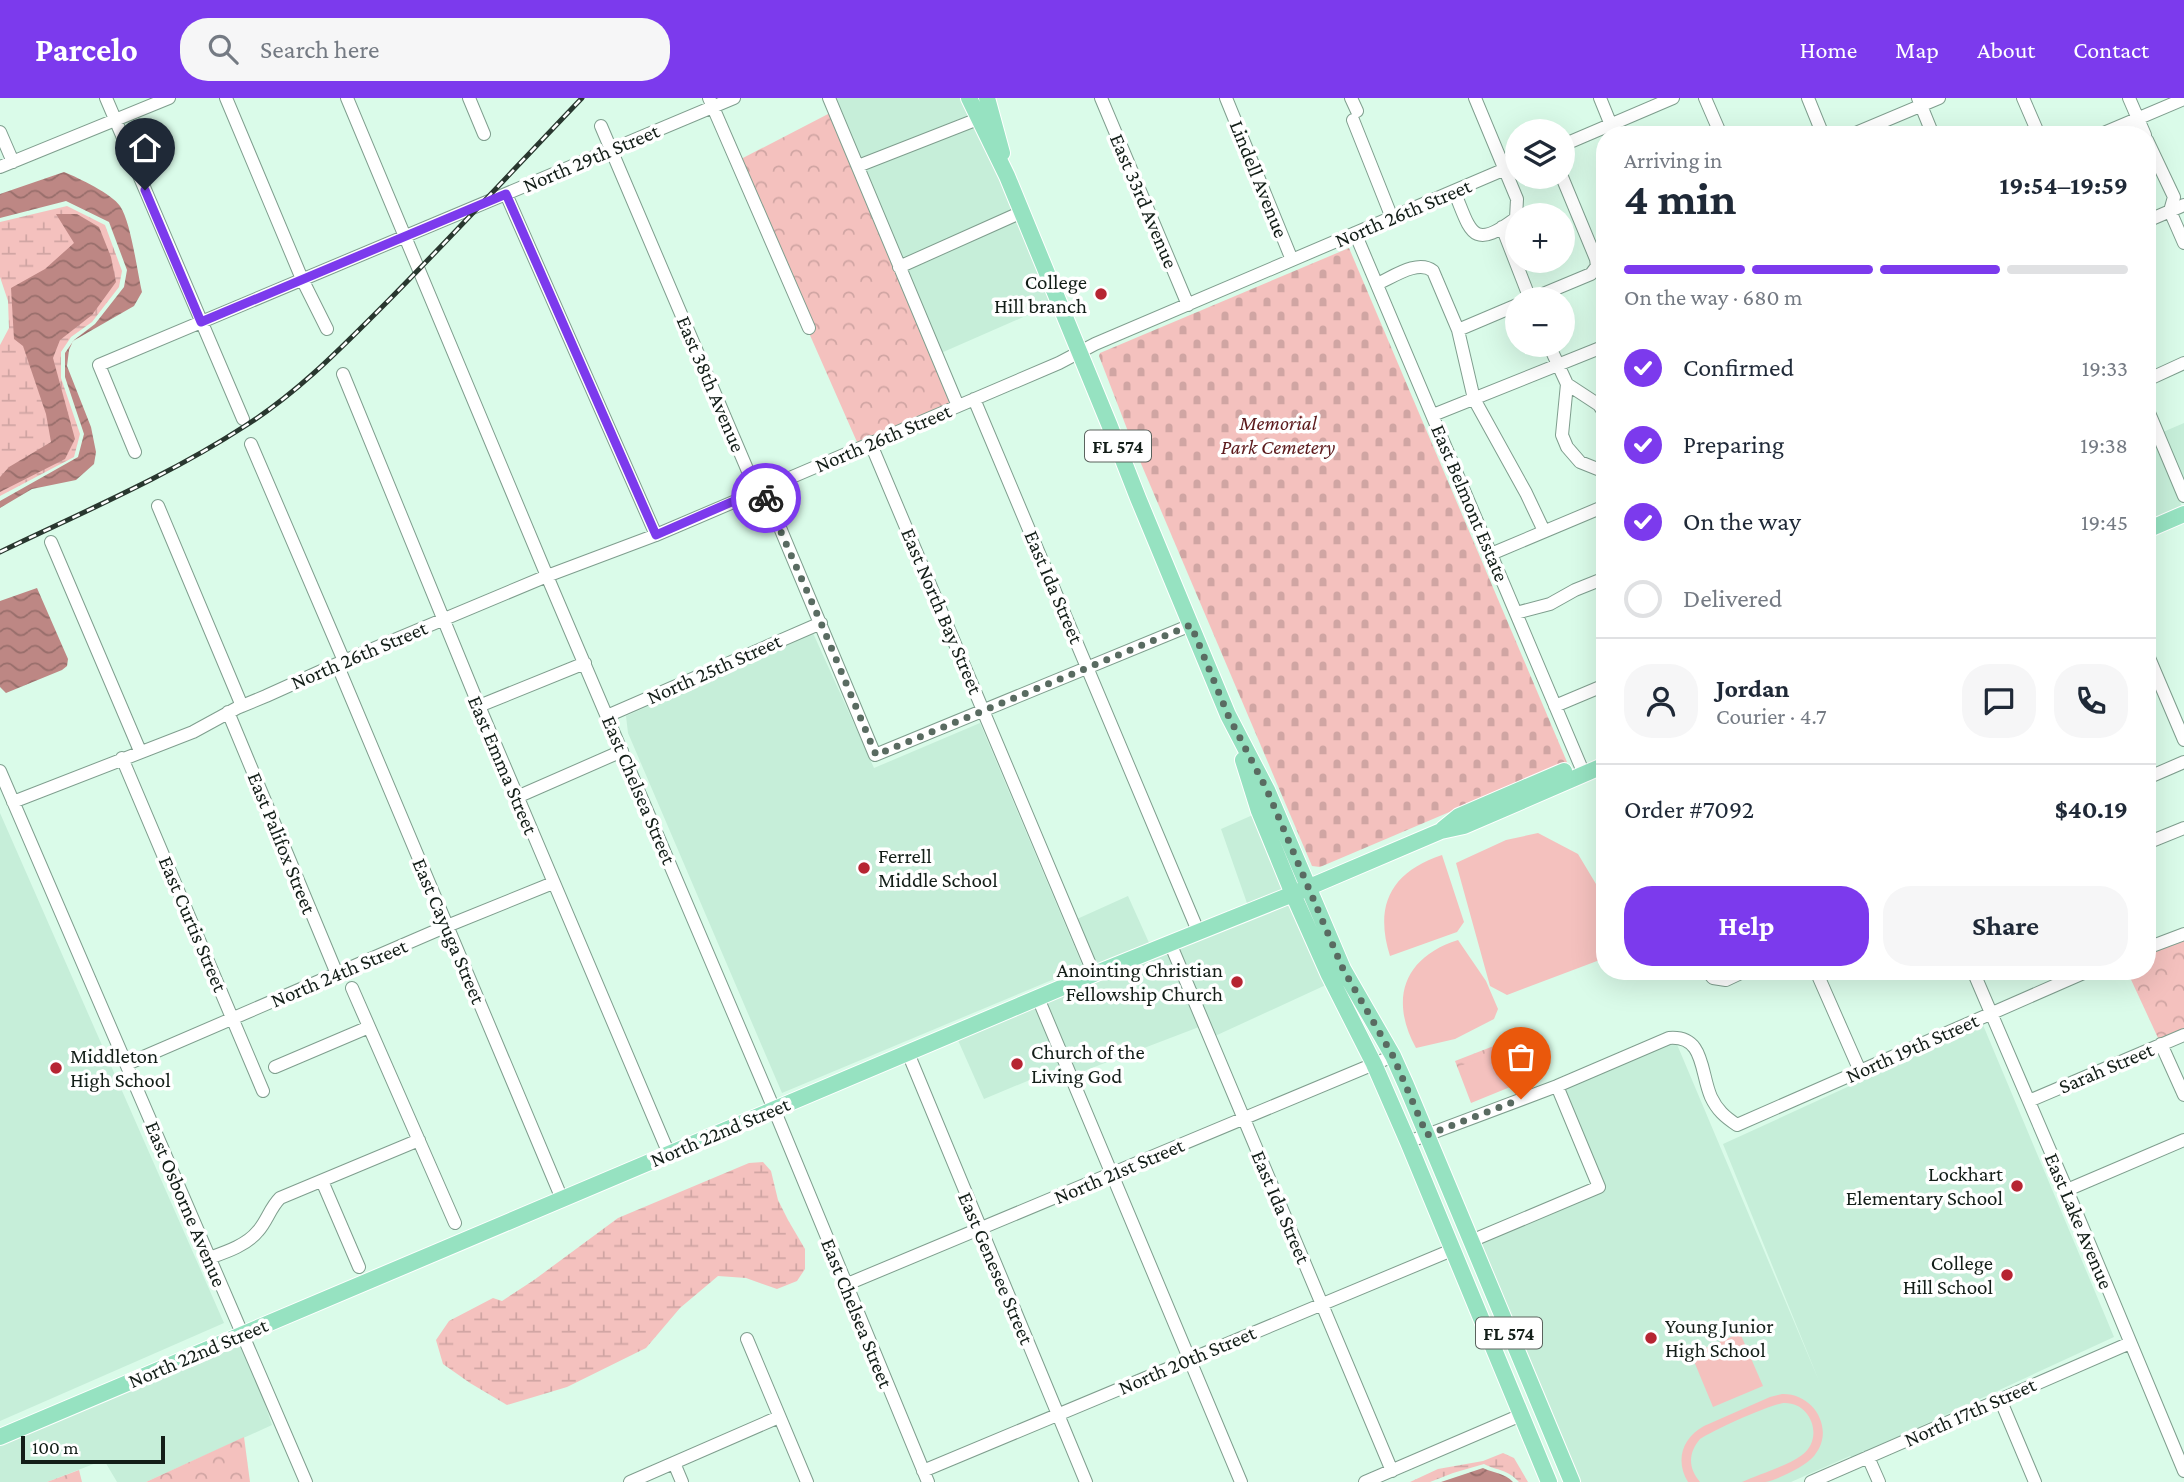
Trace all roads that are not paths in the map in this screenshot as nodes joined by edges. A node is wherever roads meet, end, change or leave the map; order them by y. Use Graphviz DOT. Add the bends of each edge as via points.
graph roads {
  1 [pos="106,98"];
  2 [pos="169,98"];
  3 [pos="226,98"];
  4 [pos="347,98"];
  5 [pos="469,98"];
  6 [pos="734,98"];
  7 [pos="829,98"];
  8 [pos="969,98"];
  9 [pos="987,98"];
  10 [pos="1101,98"];
  11 [pos="1226,98"];
  12 [pos="1351,98"];
  13 [pos="1475,98"];
  14 [pos="1600,98"];
  15 [pos="1673,98"];
  16 [pos="1705,98"];
  17 [pos="1808,98"];
  18 [pos="1939,98"];
  19 [pos="2023,98"];
  20 [pos="2129,98"];
  21 [pos="2184,99"];
  22 [pos="1920,102"];
  23 [pos="711,103"];
  24 [pos="2137,118"];
  25 [pos="978,119"];
  26 [pos="115,121"];
  27 [pos="601,126"];
  28 [pos="1612,126"];
  29 [pos="1619,126"];
  30 [pos="1717,126"];
  31 [pos="1819,126"];
  32 [pos="1870,126"];
  33 [pos="1929,126"];
  34 [pos="2035,126"];
  35 [pos="2119,126"];
  36 [pos="2141,126"];
  37 [pos="0,132"];
  38 [pos="484,134"];
  39 [pos="1596,134"];
  40 [pos="1575,141"];
  41 [pos="611,149"];
  42 [pos="1505,156"];
  43 [pos="2156,159"];
  44 [pos="13,162"];
  45 [pos="858,166"];
  46 [pos="0,167"];
  47 [pos="1505,170"];
  48 [pos="1007,176"];
  49 [pos="1515,189"];
  50 [pos="1567,189"];
  51 [pos="1454,191"];
  52 [pos="506,194"];
  53 [pos="2184,205"];
  54 [pos="2170,211"];
  55 [pos="1021,212"];
  56 [pos="2156,217"];
  57 [pos="1392,218"];
  58 [pos="1502,227"];
  59 [pos="1355,233"];
  60 [pos="405,235"];
  61 [pos="2184,243"];
  62 [pos="1292,260"];
  63 [pos="1596,263"];
  64 [pos="900,267"];
  65 [pos="1596,268"];
  66 [pos="302,279"];
  67 [pos="1377,284"];
  68 [pos="1526,287"];
  69 [pos="1560,287"];
  70 [pos="1188,305"];
  71 [pos="1505,310"];
  72 [pos="201,322"];
  73 [pos="808,328"];
  74 [pos="327,330"];
  75 [pos="1458,330"];
  76 [pos="1596,350"];
  77 [pos="1080,352"];
  78 [pos="1554,357"];
  79 [pos="2184,363"];
  80 [pos="1557,365"];
  81 [pos="343,374"];
  82 [pos="2156,376"];
  83 [pos="1567,384"];
  84 [pos="974,399"];
  85 [pos="1474,399"];
  86 [pos="1596,403"];
  87 [pos="958,406"];
  88 [pos="1433,415"];
  89 [pos="243,419"];
  90 [pos="2156,429"];
  91 [pos="870,442"];
  92 [pos="251,444"];
  93 [pos="135,452"];
  94 [pos="1596,468"];
  95 [pos="759,490"];
  96 [pos="2184,496"];
  97 [pos="158,506"];
  98 [pos="1596,510"];
  99 [pos="2184,514"];
  100 [pos="2156,526"];
  101 [pos="1544,531"];
  102 [pos="656,535"];
  103 [pos="51,542"];
  104 [pos="1491,554"];
  105 [pos="547,576"];
  106 [pos="1596,582"];
  107 [pos="1516,613"];
  108 [pos="443,619"];
  109 [pos="821,623"];
  110 [pos="1191,625"];
  111 [pos="340,662"];
  112 [pos="585,663"];
  113 [pos="1088,668"];
  114 [pos="2156,676"];
  115 [pos="1596,689"];
  116 [pos="242,705"];
  117 [pos="479,706"];
  118 [pos="1555,706"];
  119 [pos="984,711"];
  120 [pos="228,712"];
  121 [pos="607,716"];
  122 [pos="2184,740"];
  123 [pos="140,751"];
  124 [pos="622,751"];
  125 [pos="122,758"];
  126 [pos="1596,759"];
  127 [pos="2184,762"];
  128 [pos="1596,767"];
  129 [pos="1582,769"];
  130 [pos="0,771"];
  131 [pos="2156,774"];
  132 [pos="517,797"];
  133 [pos="13,802"];
  134 [pos="2184,828"];
  135 [pos="2156,840"];
  136 [pos="553,883"];
  137 [pos="1301,891"];
  138 [pos="447,926"];
  139 [pos="1198,931"];
  140 [pos="2184,934"];
  141 [pos="1170,943"];
  142 [pos="2156,945"];
  143 [pos="337,974"];
  144 [pos="1094,974"];
  145 [pos="1820,980"];
  146 [pos="1977,980"];
  147 [pos="2067,980"];
  148 [pos="352,988"];
  149 [pos="1038,998"];
  150 [pos="1991,1013"];
  151 [pos="232,1019"];
  152 [pos="369,1027"];
  153 [pos="2184,1035"];
  154 [pos="2161,1044"];
  155 [pos="908,1053"];
  156 [pos="1393,1056"];
  157 [pos="127,1064"];
  158 [pos="1374,1064"];
  159 [pos="275,1067"];
  160 [pos="1860,1071"];
  161 [pos="1557,1086"];
  162 [pos="263,1091"];
  163 [pos="2184,1095"];
  164 [pos="2029,1101"];
  165 [pos="774,1109"];
  166 [pos="1243,1118"];
  167 [pos="1427,1135"];
  168 [pos="419,1140"];
  169 [pos="2184,1140"];
  170 [pos="1408,1142"];
  171 [pos="668,1154"];
  172 [pos="1112,1174"];
  173 [pos="323,1181"];
  174 [pos="2067,1190"];
  175 [pos="1429,1193"];
  176 [pos="562,1199"];
  177 [pos="455,1223"];
  178 [pos="980,1230"];
  179 [pos="1471,1241"];
  180 [pos="1452,1250"];
  181 [pos="209,1258"];
  182 [pos="359,1267"];
  183 [pos="845,1285"];
  184 [pos="1321,1303"];
  185 [pos="242,1334"];
  186 [pos="747,1339"];
  187 [pos="2130,1343"];
  188 [pos="1189,1359"];
  189 [pos="2000,1399"];
  190 [pos="1058,1414"];
  191 [pos="1521,1415"];
  192 [pos="779,1418"];
  193 [pos="0,1437"];
  194 [pos="2180,1449"];
  195 [pos="1868,1457"];
  196 [pos="674,1464"];
  197 [pos="1392,1471"];
  198 [pos="2184,1471"];
  199 [pos="925,1477"];
  200 [pos="306,1482"];
  201 [pos="630,1482"];
  202 [pos="682,1482"];
  203 [pos="807,1482"];
  204 [pos="1086,1482"];
  205 [pos="1241,1482"];
  206 [pos="1365,1482"];
  207 [pos="1549,1482"];
  208 [pos="1572,1482"];
  209 [pos="1811,1482"];
  210 [pos="1879,1482"];
  211 [pos="2035,1482"];
  1 -- 26 [label="street"];
  2 -- 26 [label="street"];
  3 -- 66 [label="street"];
  4 -- 60 [label="street, East Chelsea Street"];
  5 -- 38 [label="street"];
  6 -- 23 [label="street, North 29th Street"];
  7 -- 45 [label="street"];
  8 -- 25 [label="main road, FL 574"];
  9 -- 48 [label="main road, FL 574"];
  10 -- 70 [label="street, East 33rd Avenue"];
  11 -- 62 [label="street, Lindell Avenue"];
  12 -- 57 [label="street"];
  13 -- 42 [label="street"];
  14 -- 28 [label="street"];
  15 -- 29 [label="street"];
  16 -- 30 [label="street"];
  17 -- 31 [label="street"];
  18 -- 22 [label="street"];
  19 -- 34 [label="street"];
  20 -- 24 [label="street"];
  21 -- 24 [label="street"];
  22 -- 32 [label="street"];
  22 -- 33 [label="street"];
  23 -- 41 [label="street, North 29th Street"];
  23 -- 73 [label="street"];
  24 -- 35 [label="street"];
  24 -- 36 [label="street"];
  25 -- 45 [label="street"];
  25 -- 48 [label="main road, FL 574"];
  26 -- 44 [label="street"];
  26 -- 72 [label="street"];
  27 -- 41 [label="street, East 38th Avenue"];
  37 -- 44 [label="street"];
  39 -- 40 [label="street"];
  41 -- 52 [label="street, North 29th Street"];
  41 -- 95 [label="street, East 38th Avenue"];
  43 -- 54 [label="street" via="2174,197"];
  44 -- 46 [label="street"];
  45 -- 64 [label="street"];
  47 -- 51 [label="street, North 26th Street"];
  48 -- 55 [label="main road, FL 574"];
  49 -- 58 [label="street" via="1516,218"];
  50 -- 63 [label="street"];
  51 -- 57 [label="street, North 26th Street"];
  51 -- 58 [label="street" via="1474,234 1482,236"];
  52 -- 60 [label="street, North 29th Street"];
  52 -- 102 [label="street"];
  53 -- 54 [label="street"];
  54 -- 56 [label="street"];
  54 -- 61 [label="street"];
  55 -- 64 [label="street"];
  55 -- 77 [label="main road, FL 574"];
  57 -- 59 [label="street, North 26th Street"];
  58 -- 68 [label="street"];
  59 -- 62 [label="street, North 26th Street"];
  59 -- 67 [label="street, East Belmont Estate"];
  60 -- 66 [label="street, North 29th Street"];
  60 -- 105 [label="street, East Chelsea Street"];
  62 -- 70 [label="street, North 26th Street"];
  64 -- 87 [label="street"];
  65 -- 69 [label="street"];
  66 -- 72 [label="street, North 29th Street"];
  66 -- 74 [label="street"];
  67 -- 75 [label="street" via="1416,267 1428,267"];
  67 -- 88 [label="street, East Belmont Estate"];
  70 -- 77 [label="street, North 26th Street"];
  71 -- 75 [label="street"];
  72 -- 89 [label="street"];
  72 -- 93 [label="street, North 29th Street" via="99,365"];
  75 -- 85 [label="street"];
  76 -- 80 [label="street"];
  77 -- 84 [label="street, North 26th Street"];
  77 -- 110 [label="main road, FL 574"];
  78 -- 80 [label="street"];
  79 -- 82 [label="street"];
  80 -- 83 [label="street"];
  80 -- 85 [label="street"];
  81 -- 108 [label="street, East Emma Street"];
  83 -- 86 [label="street"];
  83 -- 94 [label="street" via="1562,435 1580,462"];
  84 -- 87 [label="street, North 26th Street"];
  84 -- 113 [label="street, East Ida Street"];
  85 -- 88 [label="street"];
  85 -- 101 [label="street"];
  87 -- 91 [label="street, North 26th Street"];
  88 -- 104 [label="street, East Belmont Estate"];
  90 -- 96 [label="street"];
  91 -- 95 [label="street, North 26th Street"];
  91 -- 119 [label="street, East North Bay Street"];
  92 -- 111 [label="street, East Cayuga Street"];
  95 -- 102 [label="street, North 26th Street"];
  95 -- 109 [label="street, East 38th Avenue" via="768,499"];
  97 -- 116 [label="street"];
  98 -- 101 [label="street"];
  99 -- 100 [label="main road"];
  101 -- 104 [label="street"];
  102 -- 105 [label="street, North 26th Street"];
  103 -- 123 [label="street"];
  104 -- 107 [label="street, East Belmont Estate"];
  105 -- 108 [label="street, North 26th Street"];
  105 -- 112 [label="street, East Chelsea Street"];
  106 -- 107 [label="street" via="1550,604"];
  107 -- 118 [label="street, East Belmont Estate"];
  108 -- 111 [label="street, North 26th Street"];
  108 -- 117 [label="street, East Emma Street"];
  109 -- 119 [label="street, East 38th Avenue" via="876,755"];
  109 -- 121 [label="street, North 25th Street"];
  110 -- 113 [label="street"];
  110 -- 137 [label="main road, FL 574" via="1228,715 1259,811"];
  111 -- 116 [label="street, North 26th Street"];
  111 -- 138 [label="street, East Cayuga Street"];
  112 -- 117 [label="street"];
  112 -- 121 [label="street, East Chelsea Street"];
  113 -- 119 [label="street"];
  113 -- 139 [label="street, East Ida Street"];
  114 -- 122 [label="street"];
  115 -- 118 [label="street"];
  116 -- 120 [label="street, North 26th Street"];
  117 -- 132 [label="street, East Emma Street"];
  118 -- 129 [label="street, East Belmont Estate"];
  119 -- 144 [label="street, East North Bay Street"];
  120 -- 123 [label="street, North 26th Street" via="193,732"];
  120 -- 143 [label="street, East Palifox Street"];
  121 -- 124 [label="street, East Chelsea Street"];
  123 -- 125 [label="street, North 26th Street"];
  124 -- 132 [label="street"];
  124 -- 165 [label="street, East Chelsea Street"];
  125 -- 133 [label="street, North 26th Street"];
  125 -- 151 [label="street, East Curtis Street"];
  126 -- 129 [label="main road, North 22nd Street"];
  127 -- 131 [label="street"];
  128 -- 129 [label="main road, North 22nd Street"];
  129 -- 137 [label="main road, North 22nd Street" via="1459,816 1441,831"];
  130 -- 133 [label="street, East Osborne Avenue"];
  132 -- 136 [label="street, East Emma Street"];
  133 -- 157 [label="street, East Osborne Avenue"];
  134 -- 135 [label="street"];
  136 -- 138 [label="street, North 24th Street"];
  136 -- 171 [label="street, East Emma Street"];
  137 -- 139 [label="main road, North 22nd Street"];
  137 -- 156 [label="main road, FL 574"];
  137 -- 158 [label="main road, FL 574" via="1329,975"];
  138 -- 143 [label="street, North 24th Street"];
  138 -- 176 [label="street, East Cayuga Street"];
  139 -- 141 [label="main road, North 22nd Street"];
  140 -- 142 [label="street"];
  141 -- 144 [label="main road, North 22nd Street"];
  141 -- 166 [label="street, East Ida Street"];
  143 -- 151 [label="street, North 24th Street"];
  144 -- 149 [label="main road, North 22nd Street"];
  145 -- 160 [label="street"];
  146 -- 150 [label="street, East Lake Avenue"];
  147 -- 150 [label="street, North 19th Street"];
  148 -- 152 [label="street"];
  149 -- 155 [label="main road, North 22nd Street"];
  149 -- 172 [label="street"];
  150 -- 160 [label="street, North 19th Street"];
  150 -- 164 [label="street, East Lake Avenue"];
  151 -- 157 [label="street, North 24th Street"];
  151 -- 162 [label="street, East Curtis Street"];
  152 -- 159 [label="street"];
  152 -- 168 [label="street"];
  153 -- 154 [label="street, Sarah Street"];
  154 -- 163 [label="street"];
  154 -- 164 [label="street, Sarah Street"];
  155 -- 165 [label="main road, North 22nd Street"];
  155 -- 178 [label="street, East Genesee Street"];
  156 -- 158 [label="street, North 21st Street"];
  156 -- 167 [label="main road, FL 574"];
  157 -- 181 [label="street, East Osborne Avenue"];
  158 -- 166 [label="street, North 21st Street"];
  158 -- 170 [label="main road, FL 574"];
  160 -- 161 [label="street, North 19th Street" via="1737,1125 1721,1114 1699,1053 1682,1037"];
  161 -- 167 [label="street"];
  161 -- 179 [label="street" via="1599,1187"];
  164 -- 174 [label="street, East Lake Avenue"];
  165 -- 171 [label="main road, North 22nd Street"];
  165 -- 183 [label="street, East Chelsea Street"];
  166 -- 172 [label="street, North 21st Street"];
  166 -- 184 [label="street, East Ida Street"];
  167 -- 170 [label="street"];
  167 -- 179 [label="main road, FL 574"];
  168 -- 173 [label="street"];
  168 -- 177 [label="street"];
  169 -- 174 [label="street"];
  170 -- 175 [label="main road, FL 574"];
  171 -- 176 [label="main road, North 22nd Street"];
  172 -- 178 [label="street, North 21st Street"];
  172 -- 188 [label="street"];
  173 -- 181 [label="street" via="280,1198 258,1232"];
  173 -- 182 [label="street"];
  174 -- 187 [label="street, East Lake Avenue"];
  175 -- 179 [label="main road" via="1451,1232"];
  175 -- 180 [label="main road, FL 574"];
  176 -- 185 [label="main road, North 22nd Street"];
  178 -- 183 [label="street, North 21st Street"];
  178 -- 190 [label="street, East Genesee Street"];
  179 -- 208 [label="main road, FL 574"];
  180 -- 184 [label="street, North 20th Street"];
  180 -- 191 [label="main road, FL 574"];
  181 -- 185 [label="street, East Osborne Avenue"];
  183 -- 199 [label="street, East Chelsea Street"];
  184 -- 188 [label="street, North 20th Street"];
  184 -- 197 [label="street, East Ida Street"];
  185 -- 193 [label="main road, North 22nd Street"];
  185 -- 200 [label="street, East Osborne Avenue"];
  186 -- 192 [label="street"];
  187 -- 189 [label="street, North 17th Street"];
  187 -- 194 [label="street, East Lake Avenue"];
  188 -- 190 [label="street, North 20th Street"];
  188 -- 205 [label="street"];
  189 -- 195 [label="street, North 17th Street"];
  189 -- 211 [label="street"];
  190 -- 199 [label="street, North 20th Street"];
  190 -- 204 [label="street, East Genesee Street"];
  191 -- 197 [label="street"];
  191 -- 207 [label="main road, FL 574"];
  192 -- 196 [label="street"];
  192 -- 203 [label="street"];
  194 -- 198 [label="street, East Lake Avenue"];
  195 -- 209 [label="street, North 17th Street"];
  195 -- 210 [label="street"];
  196 -- 201 [label="street"];
  196 -- 202 [label="street"];
  197 -- 206 [label="street"];
}
